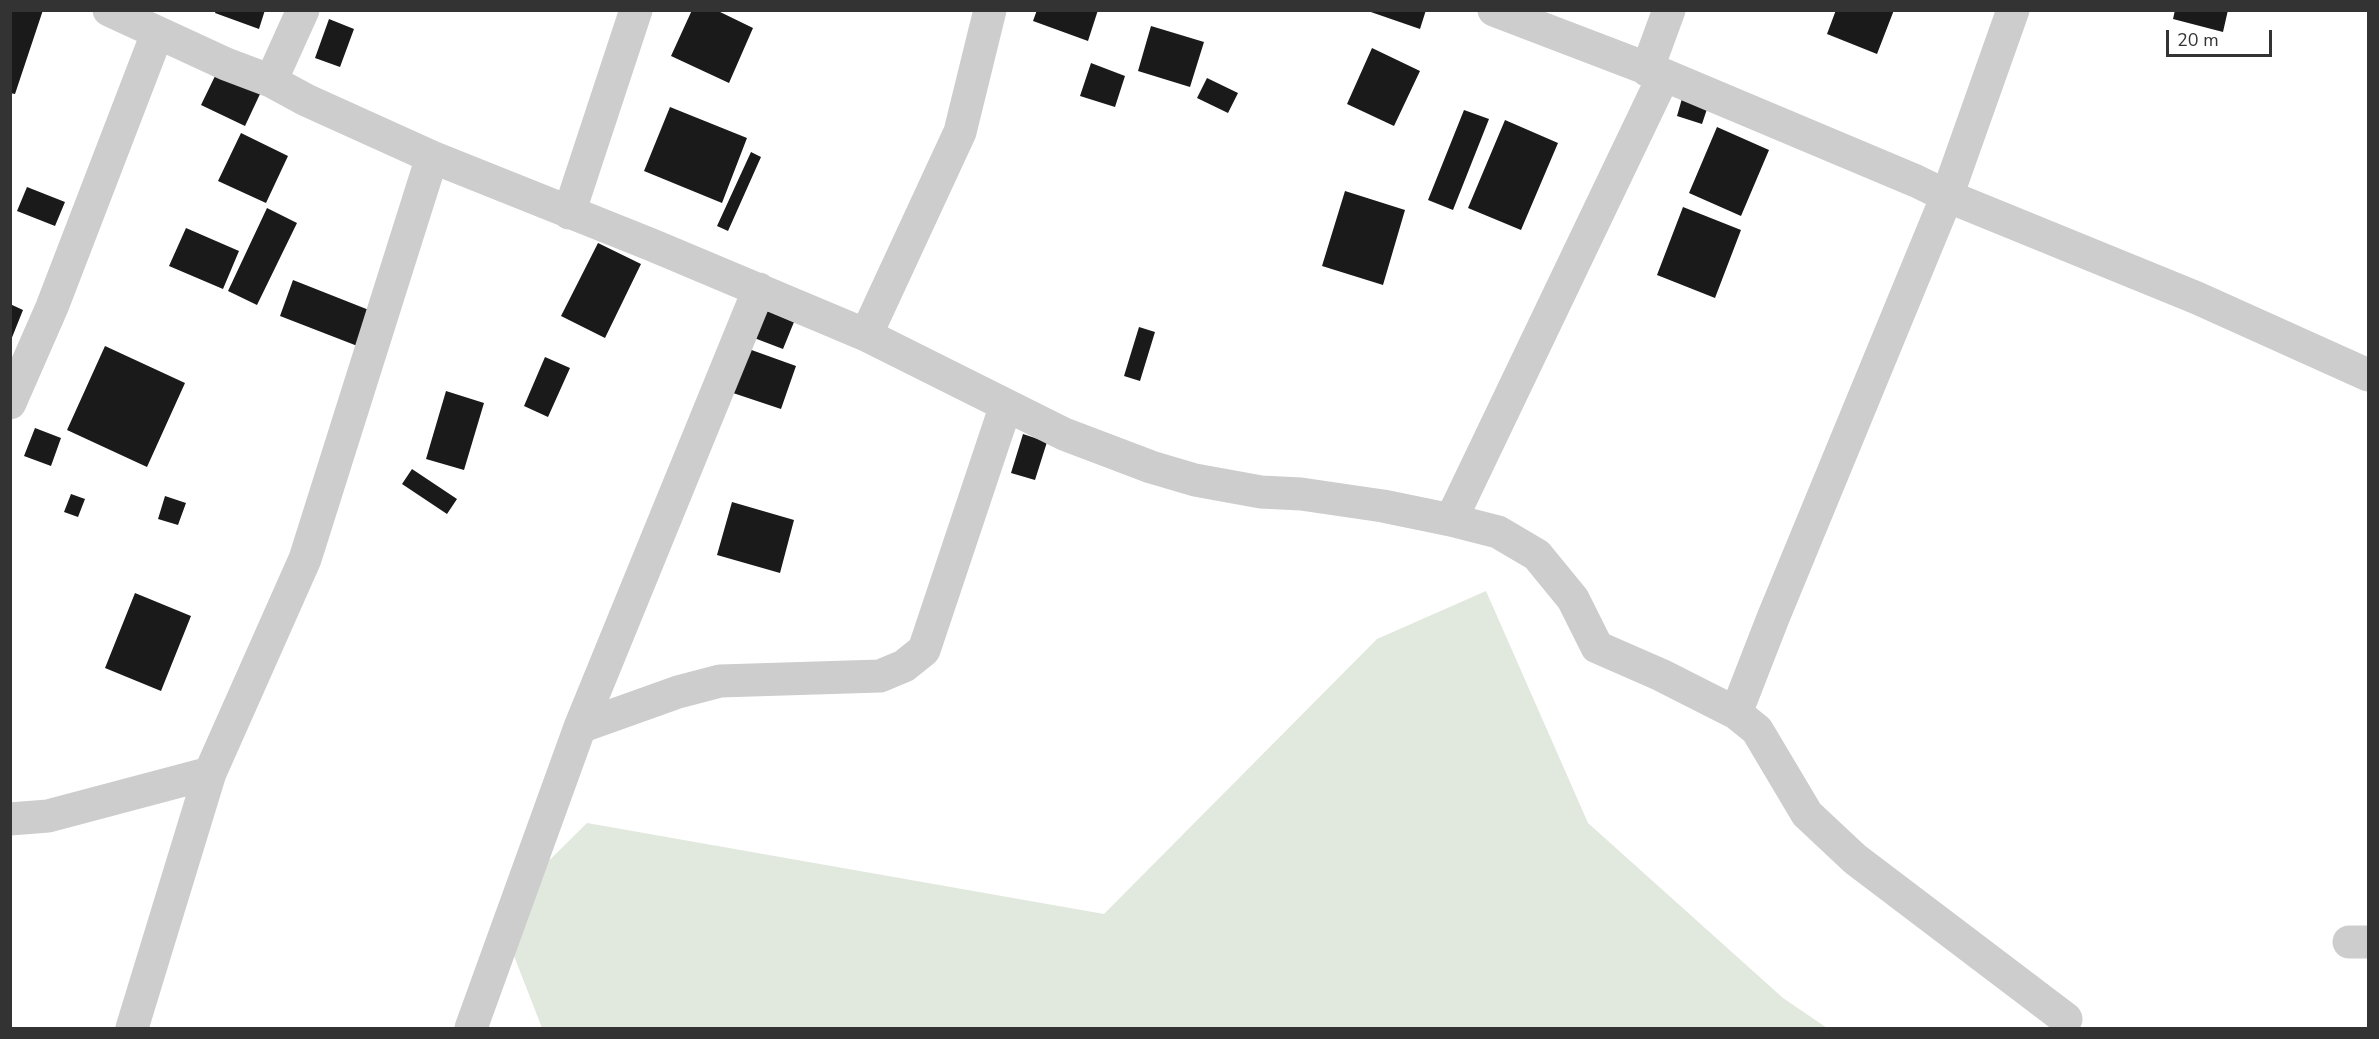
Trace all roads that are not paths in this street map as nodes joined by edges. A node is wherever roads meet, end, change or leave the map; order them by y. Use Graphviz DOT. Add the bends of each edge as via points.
graph roads {
  1 [pos="109,10"];
  2 [pos="303,10"];
  3 [pos="636,10"];
  4 [pos="990,10"];
  5 [pos="1494,10"];
  6 [pos="1669,10"];
  7 [pos="2013,10"];
  8 [pos="157,34"];
  9 [pos="1656,73"];
  10 [pos="272,81"];
  11 [pos="432,157"];
  12 [pos="1947,196"];
  13 [pos="569,213"];
  14 [pos="759,289"];
  15 [pos="866,335"];
  16 [pos="2368,375"];
  17 [pos="10,403"];
  18 [pos="1006,405"];
  19 [pos="1451,519"];
  20 [pos="1736,713"];
  21 [pos="580,727"];
  22 [pos="210,773"];
  23 [pos="10,819"];
  24 [pos="2066,1019"];
  25 [pos="132,1029"];
  26 [pos="471,1029"];
  1 -- 8 [label="street"];
  2 -- 10 [label="street"];
  3 -- 13 [label="street"];
  4 -- 15 [label="street" via="960,132"];
  5 -- 9 [label="street"];
  6 -- 9 [label="street"];
  7 -- 12 [label="street"];
  8 -- 10 [label="street"];
  8 -- 17 [label="street" via="52,307"];
  9 -- 12 [label="street"];
  9 -- 19 [label="street"];
  10 -- 11 [label="street"];
  11 -- 13 [label="street"];
  11 -- 22 [label="street" via="306,559"];
  12 -- 16 [label="street" via="2197,298"];
  12 -- 20 [label="street"];
  13 -- 14 [label="street"];
  14 -- 15 [label="street"];
  14 -- 21 [label="street"];
  15 -- 18 [label="street"];
  18 -- 19 [label="street" via="1064,434 1195,480"];
  18 -- 21 [label="street" via="924,650 904,666 880,676 720,681"];
  19 -- 20 [label="street" via="1498,532 1537,555 1573,599 1597,647"];
  20 -- 24 [label="street" via="1758,730 1807,814 1847,851"];
  21 -- 26 [label="street"];
  22 -- 23 [label="street" via="48,816"];
  22 -- 25 [label="street"];
}
